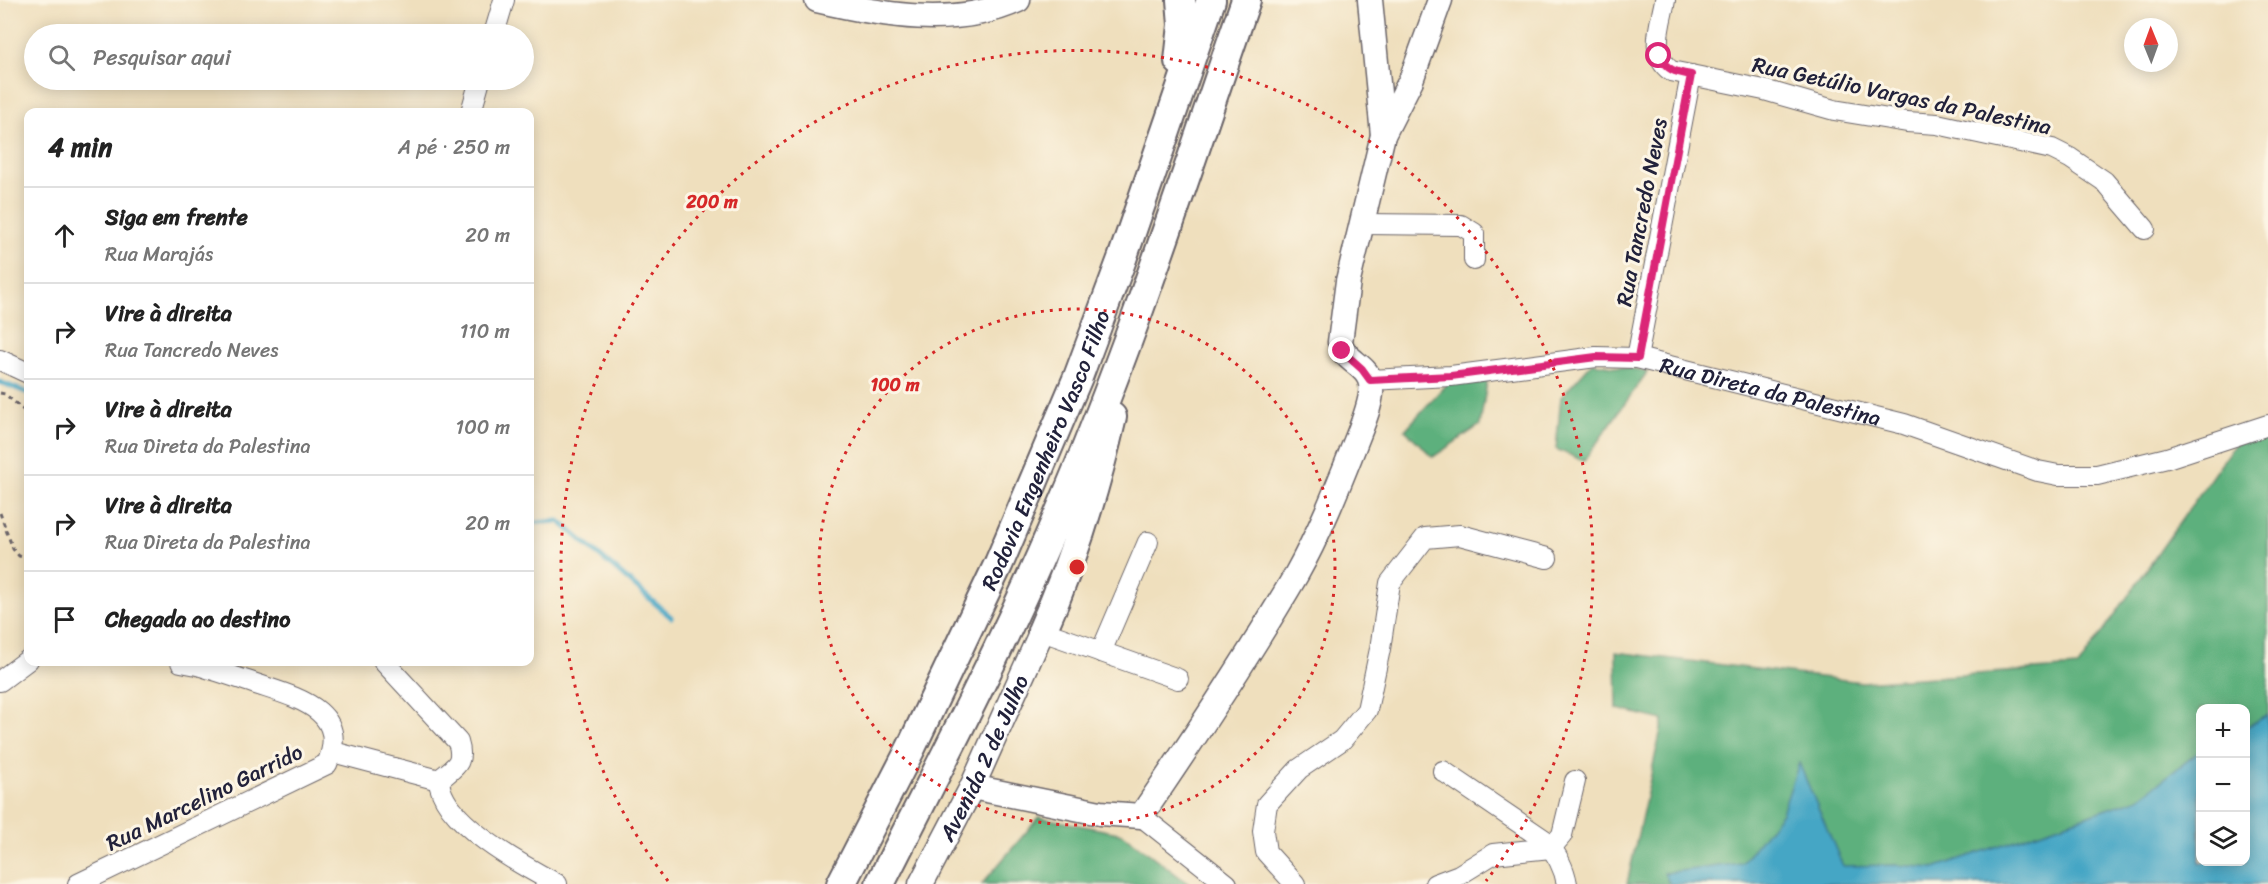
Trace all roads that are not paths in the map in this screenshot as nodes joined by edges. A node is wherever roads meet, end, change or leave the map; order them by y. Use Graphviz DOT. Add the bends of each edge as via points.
graph roads {
  1 [pos="504,0"];
  2 [pos="817,0"];
  3 [pos="1018,0"];
  4 [pos="1181,0"];
  5 [pos="1211,0"];
  6 [pos="1246,0"];
  7 [pos="1370,0"];
  8 [pos="1440,0"];
  9 [pos="1665,0"];
  10 [pos="497,24"];
  11 [pos="1691,75"];
  12 [pos="477,90"];
  13 [pos="472,108"];
  14 [pos="1383,135"];
  15 [pos="1362,224"];
  16 [pos="1133,226"];
  17 [pos="2145,229"];
  18 [pos="1474,260"];
  19 [pos="1134,325"];
  20 [pos="1638,358"];
  21 [pos="0,360"];
  22 [pos="24,371"];
  23 [pos="1370,380"];
  24 [pos="2268,425"];
  25 [pos="1148,542"];
  26 [pos="1547,558"];
  27 [pos="1042,631"];
  28 [pos="1101,652"];
  29 [pos="24,663"];
  30 [pos="201,666"];
  31 [pos="388,666"];
  32 [pos="1178,679"];
  33 [pos="0,681"];
  34 [pos="333,752"];
  35 [pos="1443,771"];
  36 [pos="439,780"];
  37 [pos="1575,781"];
  38 [pos="972,787"];
  39 [pos="1142,816"];
  40 [pos="1551,848"];
  41 [pos="78,884"];
  42 [pos="557,884"];
  43 [pos="841,884"];
  44 [pos="880,884"];
  45 [pos="921,884"];
  46 [pos="1227,884"];
  47 [pos="1295,884"];
  48 [pos="1435,884"];
  49 [pos="1567,884"];
  1 -- 10 [label="street"];
  2 -- 3 [label="main road" via="893,15 933,17 974,13"];
  4 -- 16 [label="highway" via="1179,65 1137,188"];
  5 -- 16 [label="highway, Rodovia Engenheiro Vasco Filho"];
  6 -- 19 [label="highway, Rodovia Engenheiro Vasco Filho"];
  7 -- 14 [label="main road"];
  8 -- 14 [label="main road" via="1411,80"];
  9 -- 11 [label="street, Rua Getúlio Vargas da Palestina" via="1659,56 1671,71"];
  11 -- 17 [label="street, Rua Getúlio Vargas da Palestina" via="1844,112 1937,124 2052,149 2104,181"];
  11 -- 20 [label="street, Rua Tancredo Neves"];
  12 -- 13 [label="street"];
  14 -- 15 [label="main road"];
  15 -- 18 [label="street" via="1461,225 1474,233"];
  15 -- 23 [label="main road" via="1348,281 1340,342 1342,351"];
  16 -- 43 [label="highway, Rodovia Engenheiro Vasco Filho" via="1078,377 999,563"];
  19 -- 27 [label="highway" via="1089,504"];
  19 -- 44 [label="highway, Rodovia Engenheiro Vasco Filho" via="1058,516 969,707"];
  20 -- 23 [label="street, Rua Direta da Palestina" via="1596,357 1451,376"];
  20 -- 24 [label="street, Rua Direta da Palestina" via="1904,424 2058,475 2097,475 2167,458"];
  21 -- 22 [label="street"];
  23 -- 39 [label="main road" via="1365,416 1336,491 1297,573"];
  25 -- 28 [label="street"];
  26 -- 47 [label="street" via="1460,535 1425,537 1390,583 1367,710 1342,740 1299,770 1267,804 1263,831 1266,852"];
  27 -- 28 [label="street"];
  27 -- 38 [label="main road, Avenida 2 de Julho"];
  28 -- 32 [label="street"];
  29 -- 33 [label="street"];
  30 -- 34 [label="street, Rua Marcelino Garrido" via="304,700 330,726"];
  31 -- 36 [label="street" via="458,742 459,764"];
  34 -- 36 [label="street"];
  34 -- 41 [label="street, Rua Marcelino Garrido" via="327,764 312,773"];
  35 -- 40 [label="street"];
  36 -- 42 [label="street" via="441,796 474,832"];
  37 -- 40 [label="street" via="1562,835"];
  38 -- 39 [label="main road" via="1100,813"];
  38 -- 45 [label="main road, Avenida 2 de Julho"];
  39 -- 46 [label="street"];
  40 -- 48 [label="street" via="1493,854 1459,876"];
  40 -- 49 [label="street" via="1565,871"];
}
